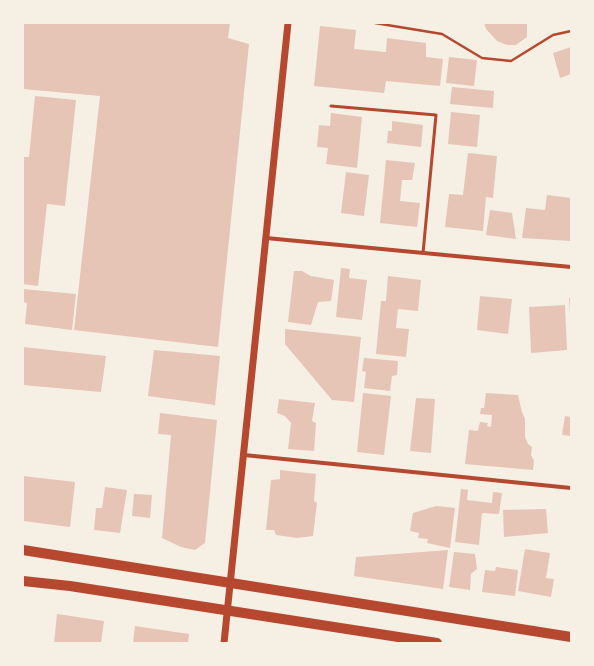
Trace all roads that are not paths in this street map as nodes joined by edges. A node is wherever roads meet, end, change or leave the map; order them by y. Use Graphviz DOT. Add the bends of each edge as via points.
graph roads {
  1 [pos="288,23"];
  2 [pos="331,106"];
  3 [pos="266,238"];
  4 [pos="423,252"];
  5 [pos="571,267"];
  6 [pos="244,455"];
  7 [pos="571,488"];
  8 [pos="23,550"];
  9 [pos="23,581"];
  10 [pos="230,583"];
  11 [pos="228,610"];
  12 [pos="571,637"];
  13 [pos="224,643"];
  14 [pos="437,643"];
  1 -- 3 [label="street"];
  2 -- 4 [label="lane" via="436,115"];
  3 -- 4 [label="street"];
  3 -- 6 [label="street"];
  4 -- 5 [label="street"];
  6 -- 7 [label="street"];
  6 -- 10 [label="street"];
  8 -- 10 [label="main road"];
  9 -- 11 [label="main road"];
  10 -- 11 [label="street"];
  10 -- 12 [label="main road"];
  11 -- 13 [label="street"];
  11 -- 14 [label="main road"];
}
